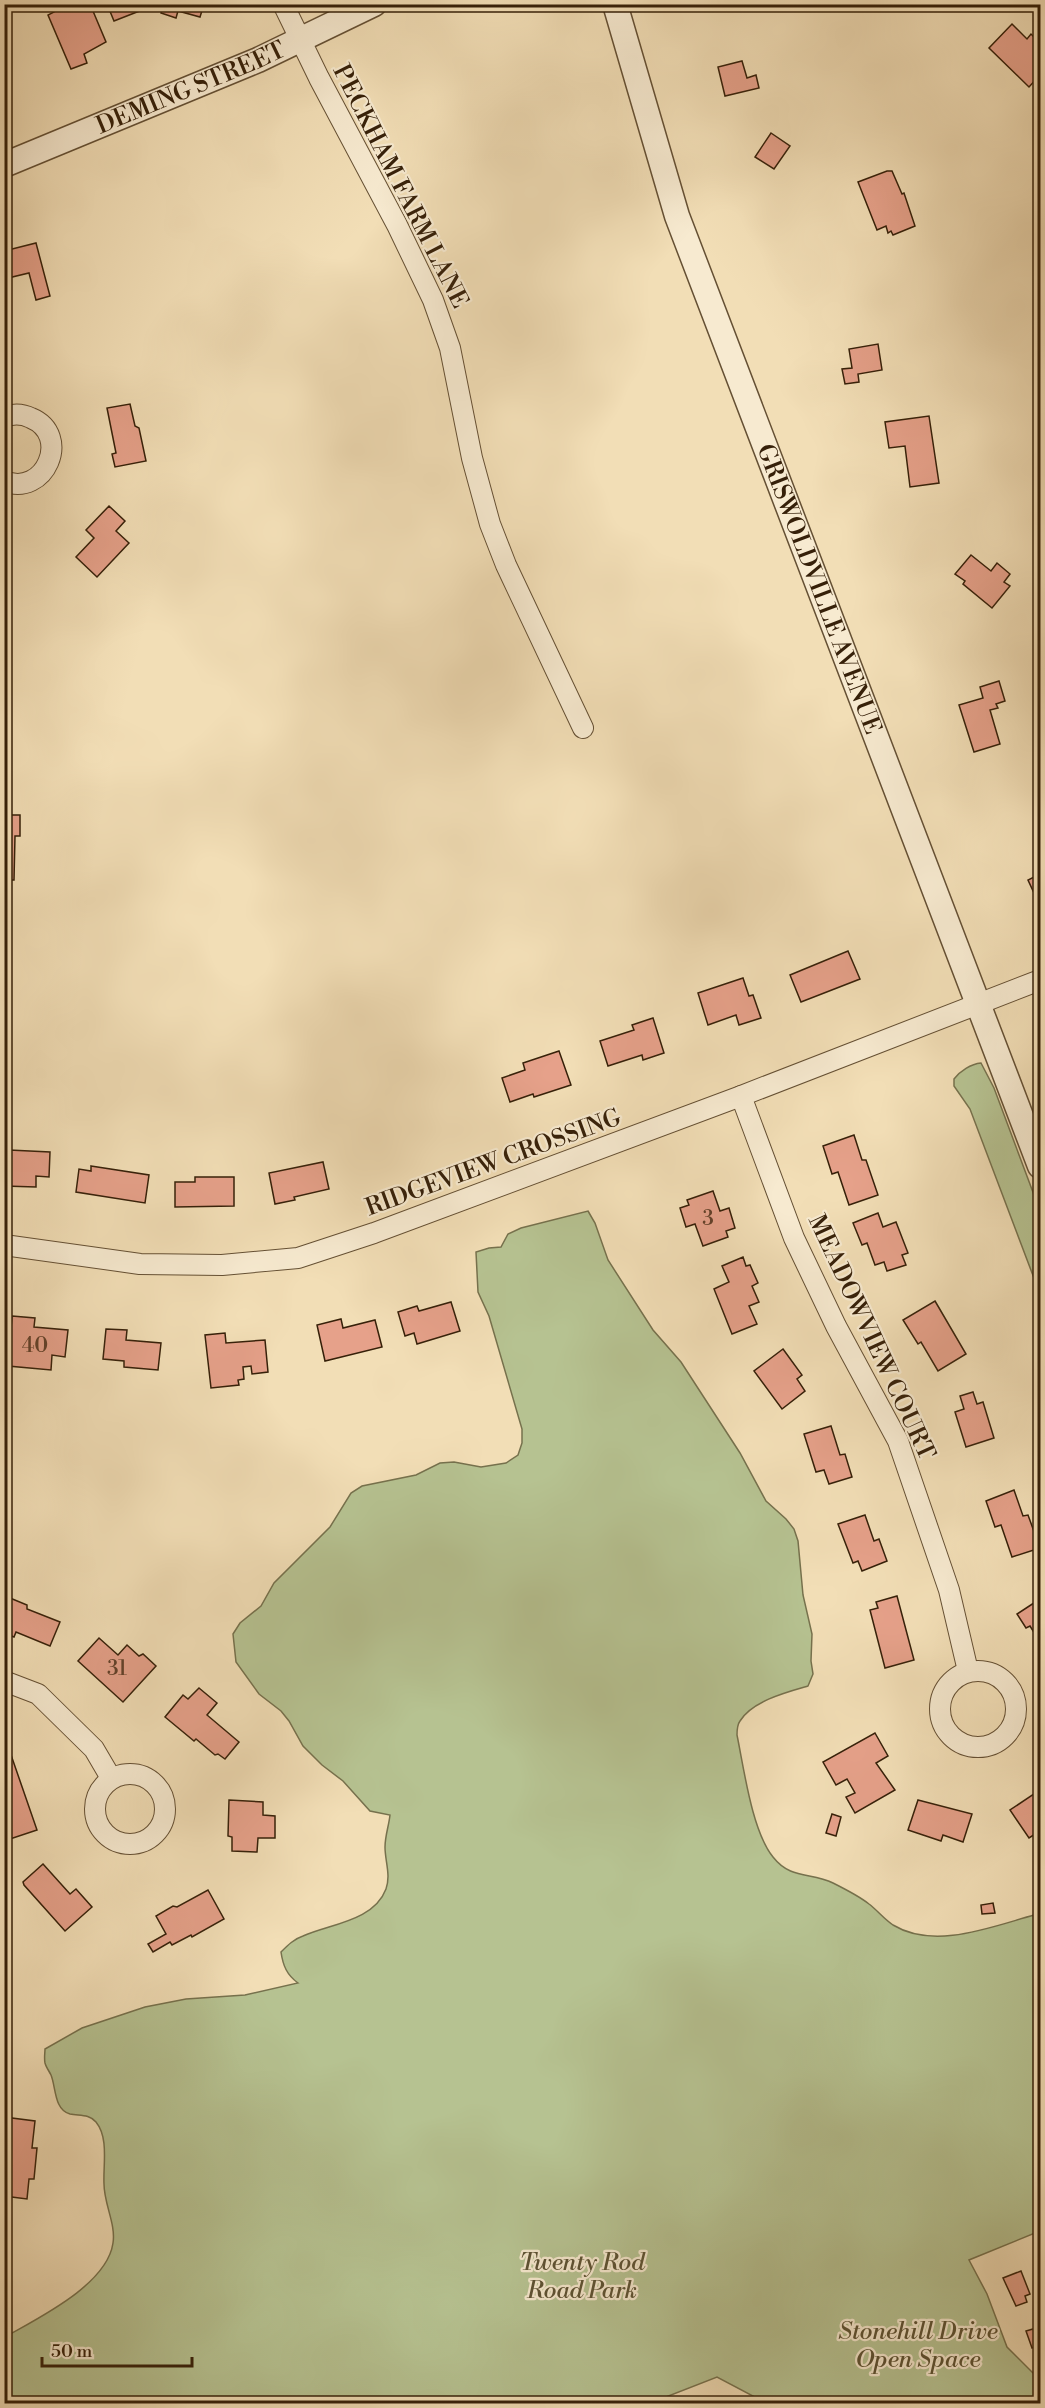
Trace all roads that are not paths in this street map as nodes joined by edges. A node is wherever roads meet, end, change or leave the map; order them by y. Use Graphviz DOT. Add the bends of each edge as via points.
graph roads {
  1 [pos="283,4"];
  2 [pos="374,4"];
  3 [pos="615,4"];
  4 [pos="300,40"];
  5 [pos="4,165"];
  6 [pos="4,417"];
  7 [pos="4,481"];
  8 [pos="583,728"];
  9 [pos="1041,980"];
  10 [pos="979,1002"];
  11 [pos="741,1096"];
  12 [pos="1041,1166"];
  13 [pos="4,1245"];
  14 [pos="968,1671"];
  15 [pos="4,1681"];
  16 [pos="111,1778"];
  1 -- 4 [label="street, PECKHAM FARM LANE"];
  2 -- 4 [label="street, DEMING STREET"];
  3 -- 10 [label="street, GRISWOLDVILLE AVENUE" via="677,216"];
  4 -- 5 [label="street, DEMING STREET"];
  4 -- 8 [label="street, PECKHAM FARM LANE" via="433,300 450,348 471,458 490,524"];
  6 -- 7 [label="street" via="23,415 36,420 46,429 52,456 37,478 24,484"];
  9 -- 10 [label="street, RIDGEVIEW CROSSING"];
  10 -- 11 [label="street, RIDGEVIEW CROSSING"];
  10 -- 12 [label="street, GRISWOLDVILLE AVENUE"];
  11 -- 13 [label="street, RIDGEVIEW CROSSING" via="298,1258 222,1265 140,1263"];
  11 -- 14 [label="street, MEADOWVIEW COURT" via="799,1247 898,1441 949,1590"];
  15 -- 16 [label="street" via="38,1694 94,1749"];
}
